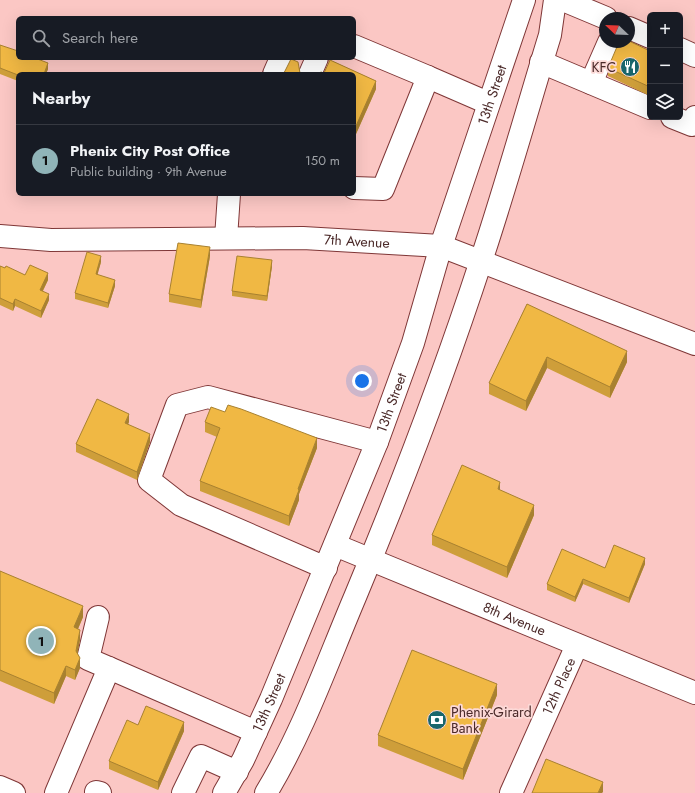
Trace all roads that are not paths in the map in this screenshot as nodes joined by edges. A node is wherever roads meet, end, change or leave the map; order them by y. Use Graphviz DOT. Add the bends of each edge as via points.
graph roads {
  1 [pos="524,0"];
  2 [pos="555,0"];
  3 [pos="563,0"];
  4 [pos="599,15"];
  5 [pos="635,31"];
  6 [pos="647,36"];
  7 [pos="356,47"];
  8 [pos="606,48"];
  9 [pos="683,50"];
  10 [pos="695,56"];
  11 [pos="280,60"];
  12 [pos="317,60"];
  13 [pos="542,62"];
  14 [pos="275,72"];
  15 [pos="311,72"];
  16 [pos="428,77"];
  17 [pos="591,83"];
  18 [pos="488,103"];
  19 [pos="647,107"];
  20 [pos="695,117"];
  21 [pos="680,120"];
  22 [pos="356,188"];
  23 [pos="229,196"];
  24 [pos="0,236"];
  25 [pos="226,238"];
  26 [pos="441,246"];
  27 [pos="481,262"];
  28 [pos="695,344"];
  29 [pos="377,442"];
  30 [pos="334,545"];
  31 [pos="370,560"];
  32 [pos="326,568"];
  33 [pos="98,617"];
  34 [pos="577,645"];
  35 [pos="108,668"];
  36 [pos="695,693"];
  37 [pos="256,732"];
  38 [pos="237,772"];
  39 [pos="56,793"];
  40 [pos="183,793"];
  41 [pos="224,793"];
  42 [pos="266,793"];
  43 [pos="511,793"];
  1 -- 18 [label="main road, 13th Street"];
  2 -- 13 [label="main road" via="550,35"];
  3 -- 4 [label="main road"];
  5 -- 6 [label="main road"];
  7 -- 16 [label="main road"];
  8 -- 17 [label="main road"];
  9 -- 10 [label="main road"];
  11 -- 14 [label="main road"];
  12 -- 15 [label="main road"];
  13 -- 17 [label="main road"];
  13 -- 27 [label="main road"];
  16 -- 18 [label="main road"];
  16 -- 22 [label="main road" via="383,189"];
  17 -- 19 [label="main road"];
  18 -- 26 [label="main road, 13th Street"];
  20 -- 21 [label="main road" via="692,125"];
  23 -- 25 [label="main road"];
  24 -- 25 [label="main road, 7th Avenue" via="51,240"];
  25 -- 26 [label="main road, 7th Avenue" via="303,238"];
  26 -- 27 [label="main road, 7th Avenue"];
  26 -- 29 [label="main road, 13th Street" via="413,343"];
  27 -- 28 [label="main road, 7th Avenue"];
  27 -- 31 [label="main road" via="417,443"];
  29 -- 30 [label="main road, 13th Street"];
  29 -- 32 [label="main road" via="208,397 177,405 149,480 181,505"];
  30 -- 31 [label="main road, 8th Avenue"];
  30 -- 32 [label="main road, 13th Street"];
  31 -- 34 [label="main road, 8th Avenue"];
  31 -- 42 [label="main road" via="304,718"];
  32 -- 37 [label="main road, 13th Street"];
  33 -- 35 [label="main road" via="88,659"];
  34 -- 36 [label="main road, 8th Avenue"];
  34 -- 43 [label="main road, 12th Place"];
  35 -- 37 [label="main road"];
  35 -- 39 [label="main road"];
  37 -- 38 [label="main road, 13th Street"];
  38 -- 40 [label="main road" via="201,756"];
  38 -- 41 [label="main road, 13th Street"];
}
